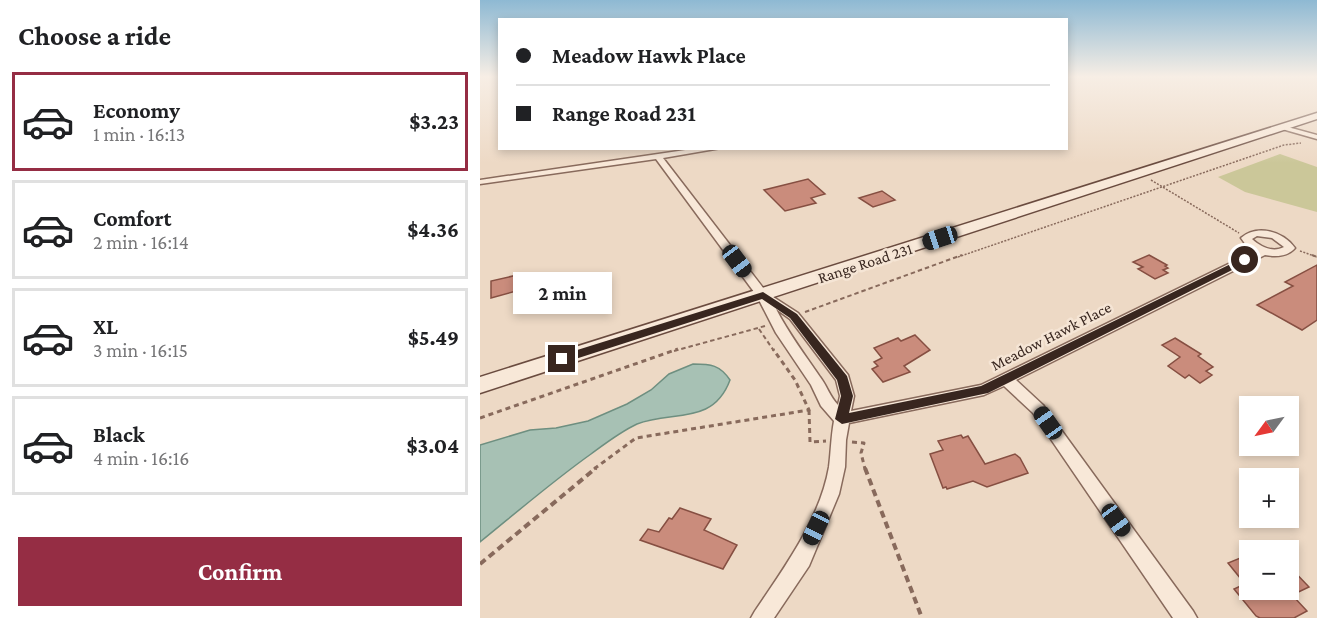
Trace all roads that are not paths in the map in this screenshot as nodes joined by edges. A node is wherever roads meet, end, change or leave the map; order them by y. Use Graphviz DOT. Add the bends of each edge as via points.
graph roads {
  1 [pos="1317,116"];
  2 [pos="1284,128"];
  3 [pos="1317,137"];
  4 [pos="705,150"];
  5 [pos="658,157"];
  6 [pos="480,182"];
  7 [pos="1264,251"];
  8 [pos="763,295"];
  9 [pos="1005,379"];
  10 [pos="480,385"];
  11 [pos="842,419"];
  12 [pos="762,618"];
  13 [pos="1186,618"];
  1 -- 2 [label="street, Range Road 231"];
  2 -- 3 [label="street"];
  2 -- 8 [label="street, Range Road 231"];
  4 -- 5 [label="street"];
  5 -- 6 [label="street"];
  5 -- 8 [label="street"];
  7 -- 7 [label="street, Meadow Hawk Place" via="1285,253 1290,248 1268,234 1247,236 1247,242"];
  7 -- 9 [label="street, Meadow Hawk Place"];
  8 -- 10 [label="street, Range Road 231"];
  8 -- 11 [label="street" via="775,323 826,402"];
  8 -- 11 [label="street" via="794,316 843,379 847,396"];
  9 -- 11 [label="street, Meadow Hawk Place" via="984,390"];
  9 -- 13 [label="street" via="1038,409"];
  11 -- 12 [label="street" via="837,467 816,528 802,559"];
}
